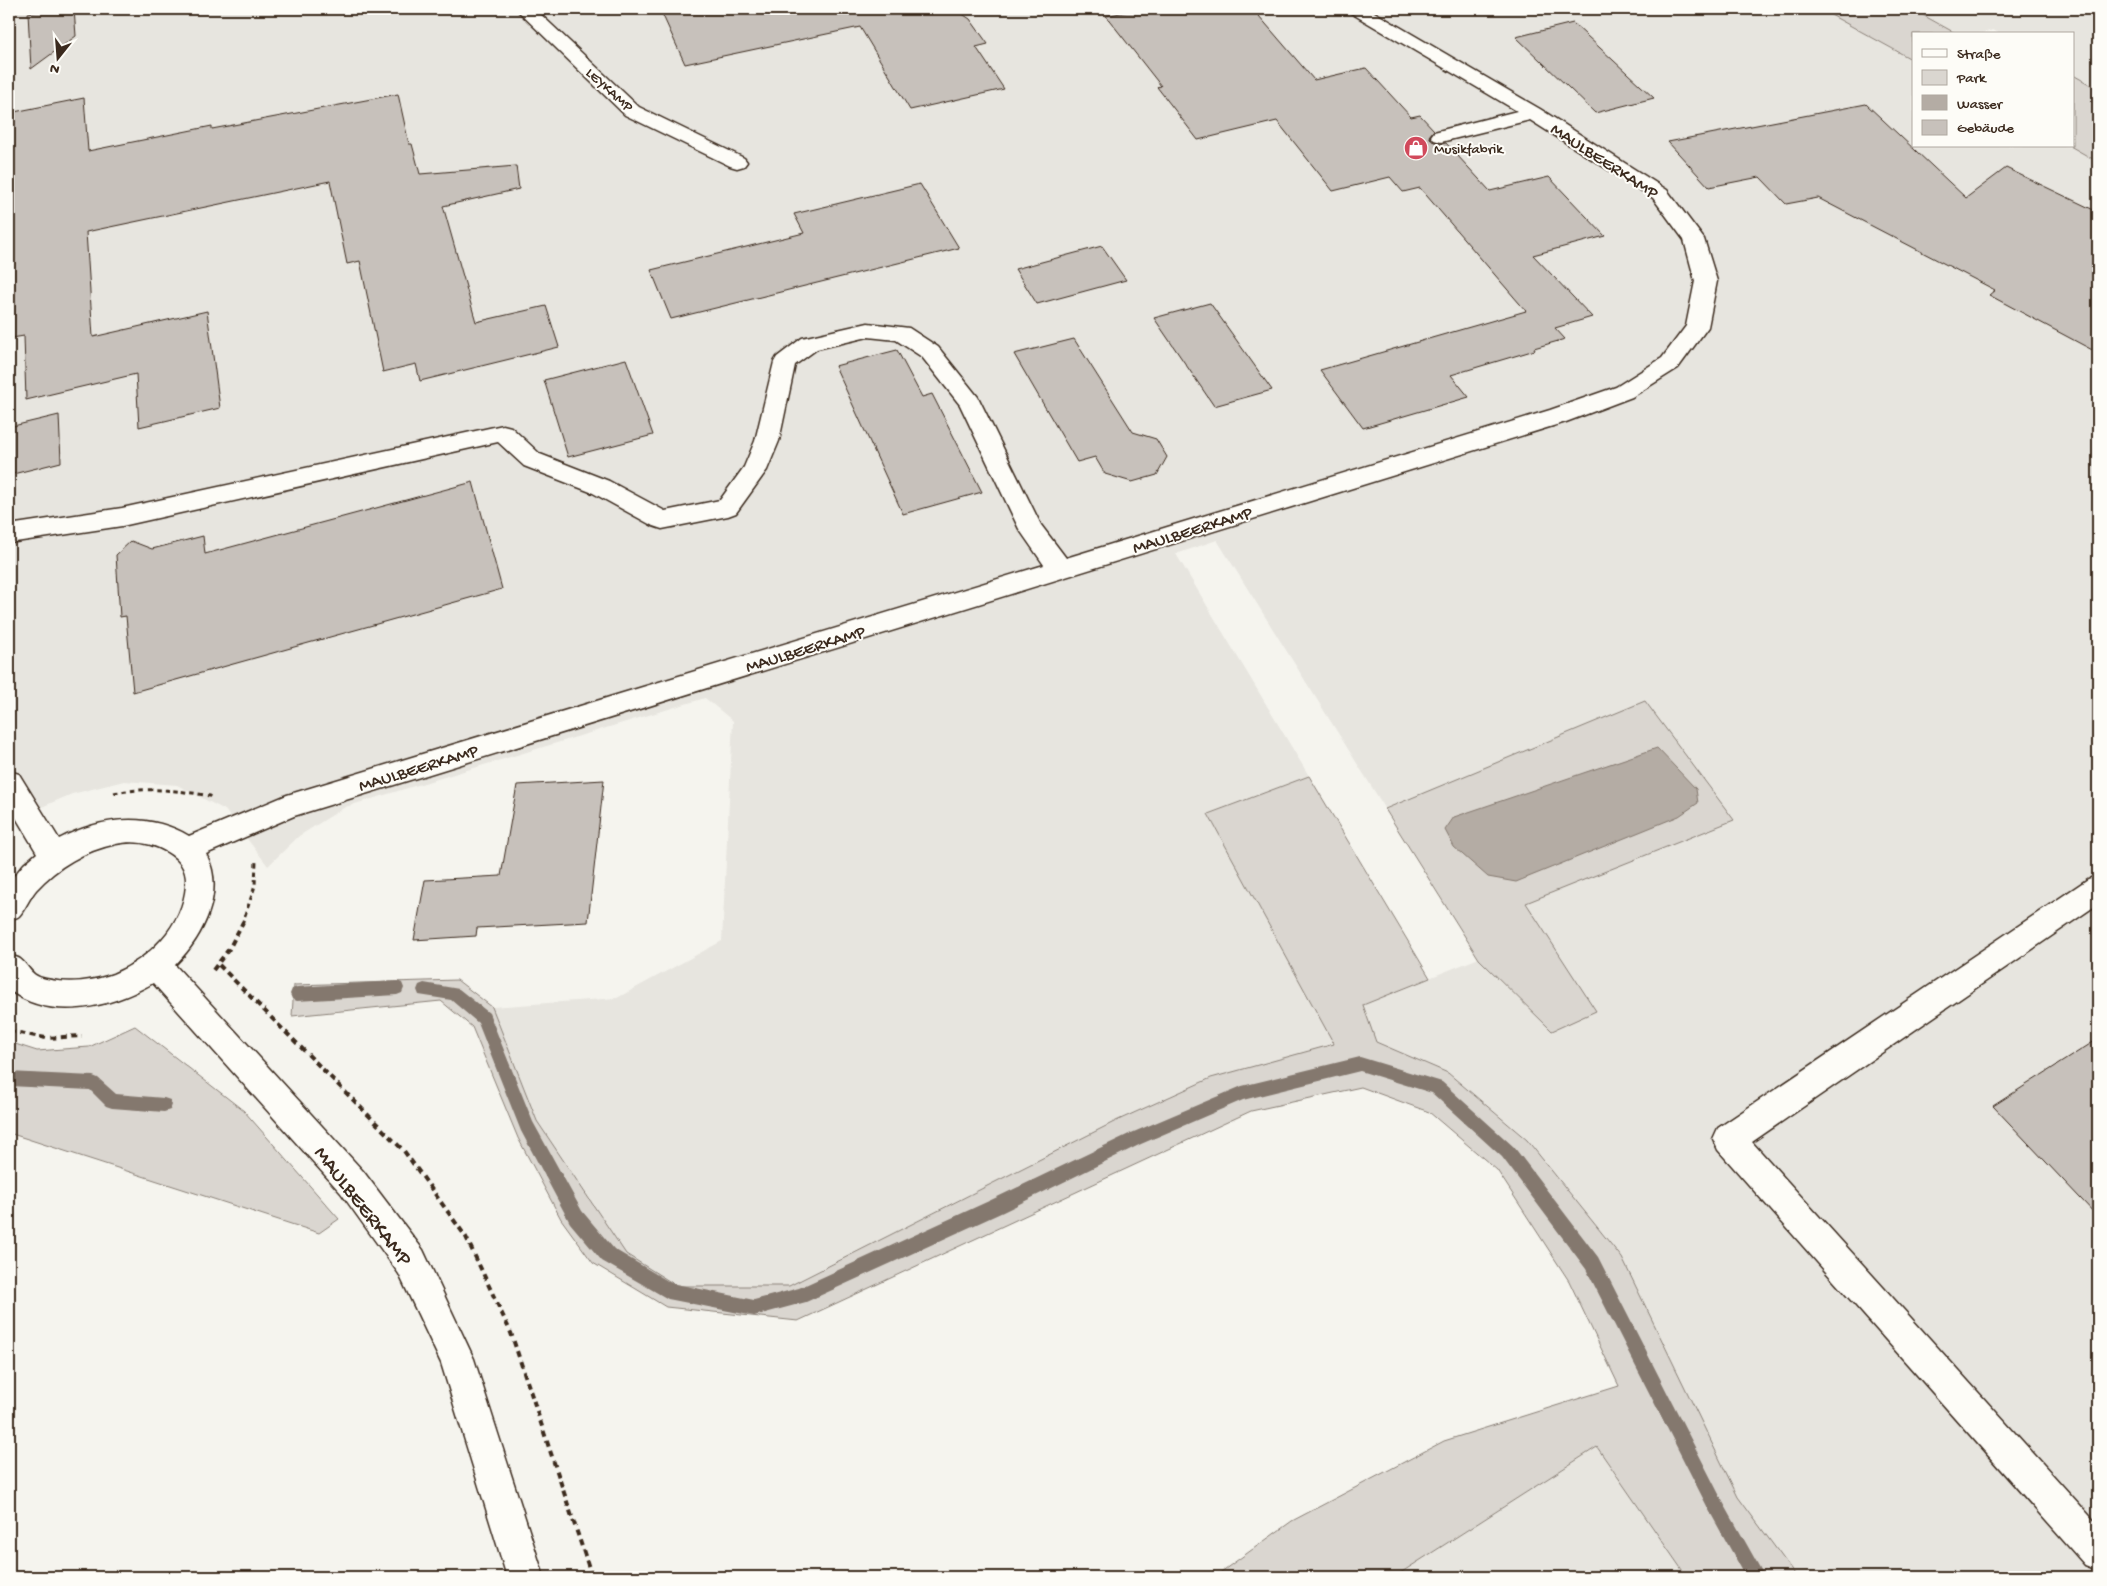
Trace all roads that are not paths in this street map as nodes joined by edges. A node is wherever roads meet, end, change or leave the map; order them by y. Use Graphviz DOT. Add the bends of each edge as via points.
graph roads {
  1 [pos="525,9"];
  2 [pos="1358,9"];
  3 [pos="1533,113"];
  4 [pos="1441,136"];
  5 [pos="737,162"];
  6 [pos="9,534"];
  7 [pos="1061,569"];
  8 [pos="9,782"];
  9 [pos="187,850"];
  10 [pos="54,856"];
  11 [pos="2098,888"];
  12 [pos="9,907"];
  13 [pos="155,964"];
  14 [pos="9,968"];
  15 [pos="2098,1552"];
  16 [pos="525,1577"];
  1 -- 5 [label="street, LEYKAMP" via="632,111"];
  2 -- 3 [label="street, MAULBEERKAMP"];
  3 -- 4 [label="street"];
  3 -- 7 [label="street, MAULBEERKAMP" via="1660,194 1694,239 1706,281 1697,327 1670,363 1624,392 1558,416"];
  6 -- 7 [label="street" via="122,517 503,433 532,460 601,487 662,520 728,507 755,470 767,441 785,362 810,343 868,330 901,333 930,352 942,366 970,402 1031,529"];
  7 -- 9 [label="street, MAULBEERKAMP" via="287,807"];
  8 -- 10 [label="street"];
  9 -- 10 [label="street" via="162,835 128,830 90,839"];
  9 -- 13 [label="street" via="200,873 199,902 186,932"];
  10 -- 12 [label="street" via="30,877"];
  11 -- 15 [label="street" via="1729,1139"];
  13 -- 14 [label="street" via="119,986 79,996 42,994 15,979"];
  13 -- 16 [label="street, MAULBEERKAMP" via="352,1182 411,1262 457,1359"];
}
